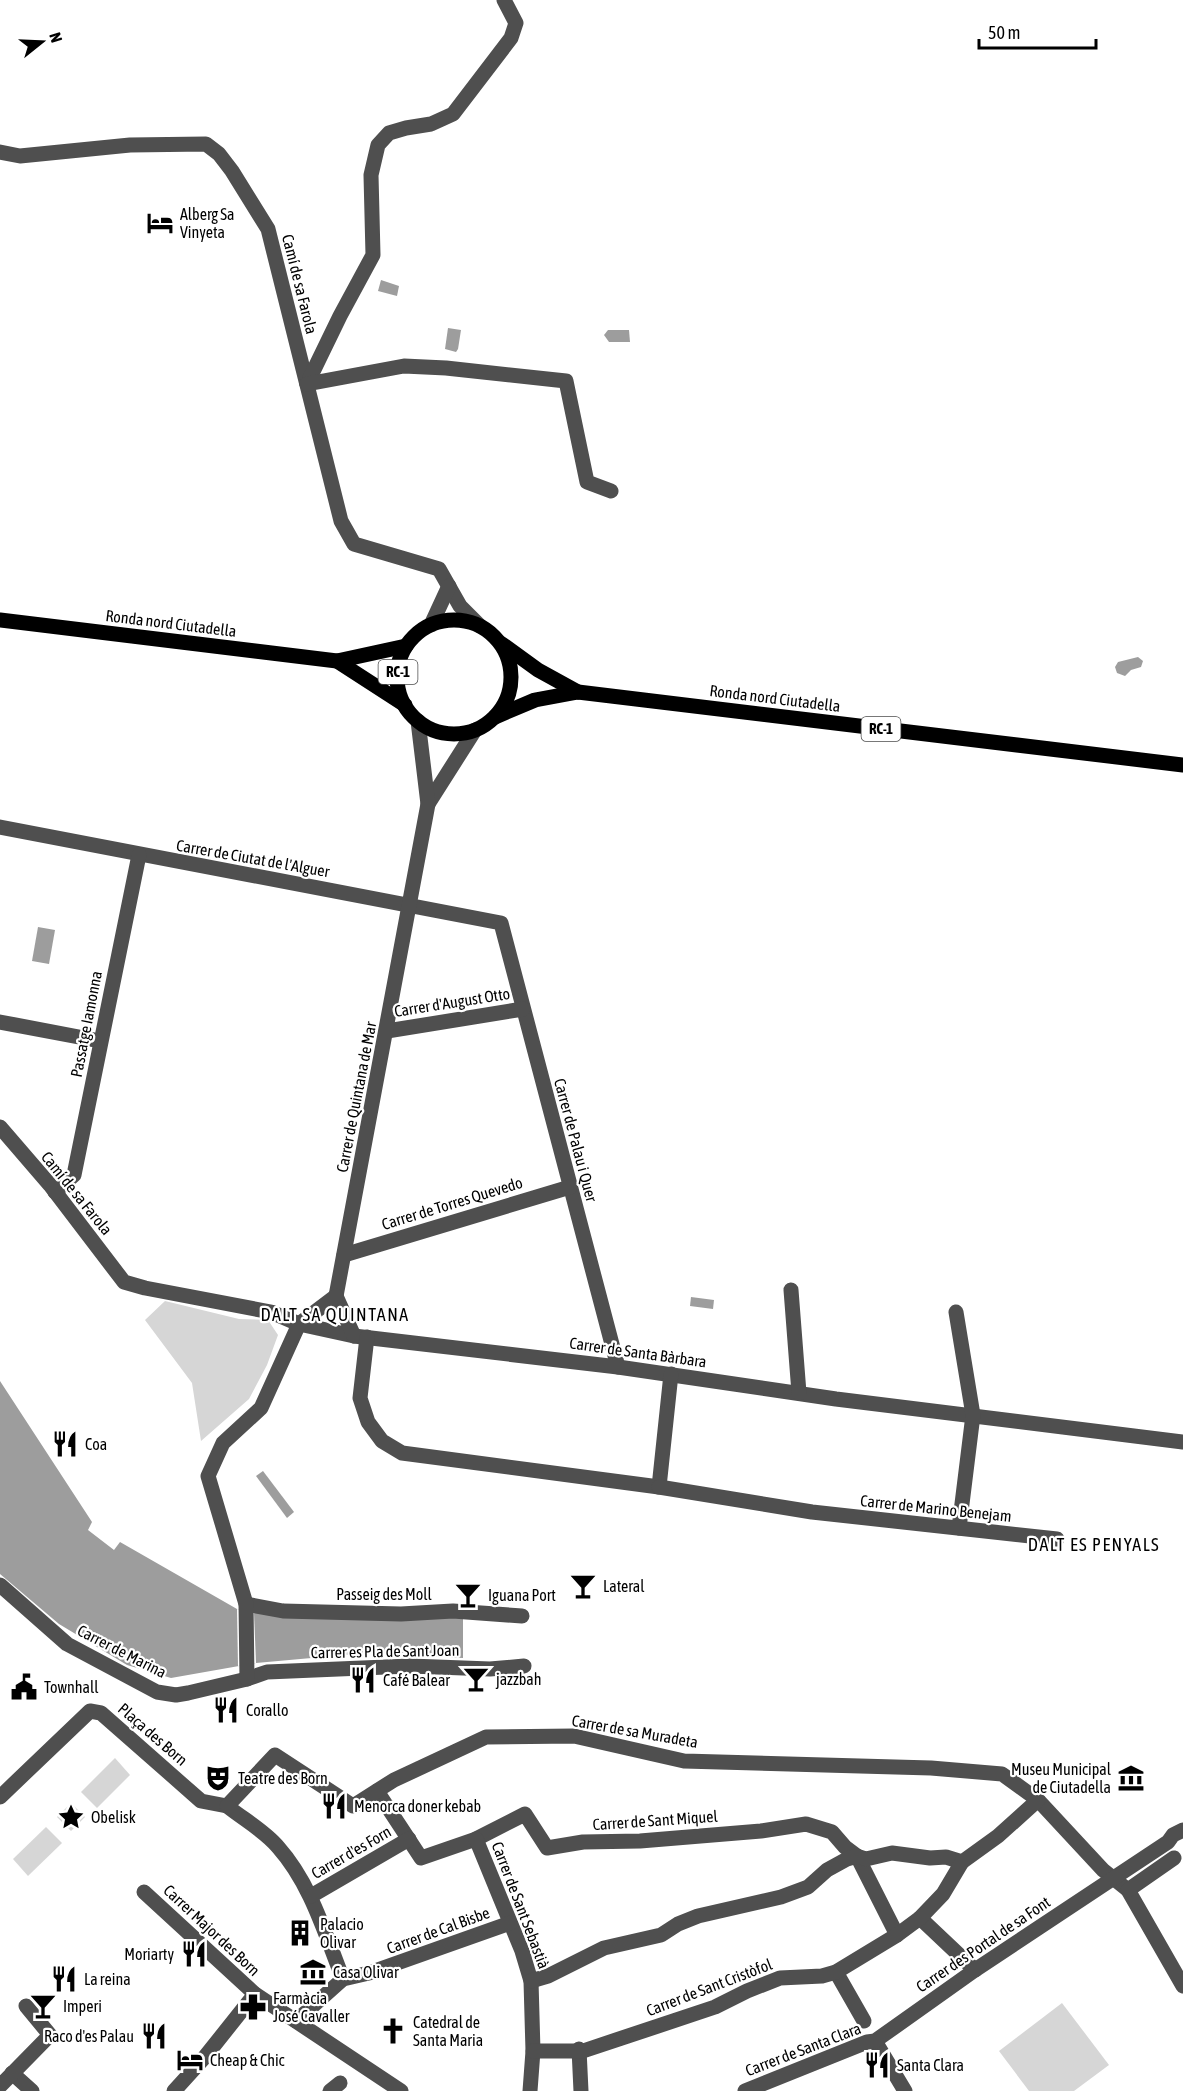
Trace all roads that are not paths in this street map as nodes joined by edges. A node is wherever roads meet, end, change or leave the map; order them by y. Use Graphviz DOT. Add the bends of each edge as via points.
graph roads {
  1 [pos="504,0"];
  2 [pos="0,152"];
  3 [pos="307,384"];
  4 [pos="611,491"];
  5 [pos="449,585"];
  6 [pos="0,620"];
  7 [pos="430,625"];
  8 [pos="480,626"];
  9 [pos="500,643"];
  10 [pos="406,646"];
  11 [pos="337,661"];
  12 [pos="578,692"];
  13 [pos="405,705"];
  14 [pos="495,717"];
  15 [pos="418,721"];
  16 [pos="475,730"];
  17 [pos="1183,765"];
  18 [pos="428,804"];
  19 [pos="0,827"];
  20 [pos="139,855"];
  21 [pos="409,905"];
  22 [pos="501,923"];
  23 [pos="523,1009"];
  24 [pos="0,1022"];
  25 [pos="387,1031"];
  26 [pos="100,1041"];
  27 [pos="0,1128"];
  28 [pos="570,1187"];
  29 [pos="55,1192"];
  30 [pos="344,1255"];
  31 [pos="124,1282"];
  32 [pos="790,1290"];
  33 [pos="336,1296"];
  34 [pos="956,1312"];
  35 [pos="299,1324"];
  36 [pos="361,1336"];
  37 [pos="618,1367"];
  38 [pos="671,1374"];
  39 [pos="799,1393"];
  40 [pos="973,1415"];
  41 [pos="1183,1442"];
  42 [pos="660,1487"];
  43 [pos="959,1528"];
  44 [pos="1057,1539"];
  45 [pos="0,1585"];
  46 [pos="246,1608"];
  47 [pos="522,1616"];
  48 [pos="524,1666"];
  49 [pos="247,1672"];
  50 [pos="377,1791"];
  51 [pos="0,1797"];
  52 [pos="1038,1800"];
  53 [pos="227,1806"];
  54 [pos="1183,1830"];
  55 [pos="409,1839"];
  56 [pos="476,1839"];
  57 [pos="1168,1842"];
  58 [pos="857,1856"];
  59 [pos="1179,1860"];
  60 [pos="962,1862"];
  61 [pos="1113,1877"];
  62 [pos="1128,1890"];
  63 [pos="144,1892"];
  64 [pos="311,1896"];
  65 [pos="920,1917"];
  66 [pos="510,1923"];
  67 [pos="897,1935"];
  68 [pos="975,1970"];
  69 [pos="836,1972"];
  70 [pos="343,1980"];
  71 [pos="531,1981"];
  72 [pos="1183,1986"];
  73 [pos="255,1994"];
  74 [pos="26,2006"];
  75 [pos="296,2021"];
  76 [pos="864,2021"];
  77 [pos="874,2041"];
  78 [pos="579,2049"];
  79 [pos="533,2051"];
  80 [pos="12,2073"];
  81 [pos="0,2086"];
  82 [pos="397,2088"];
  83 [pos="32,2091"];
  84 [pos="174,2091"];
  85 [pos="530,2091"];
  86 [pos="581,2091"];
  87 [pos="745,2091"];
  88 [pos="905,2091"];
  1 -- 3 [label="street" via="516,23 511,38 453,114 431,124 389,133 378,145 371,175 373,255"];
  2 -- 3 [label="street, Camí de sa Farola" via="20,156 130,145 206,144 232,171 268,229"];
  3 -- 4 [label="street" via="404,366 566,381 587,482"];
  3 -- 5 [label="street, Camí de sa Farola" via="341,521 354,544 439,569"];
  5 -- 7 [label="street"];
  5 -- 8 [label="street, Camí de sa Farola" via="460,606"];
  6 -- 11 [label="main road, Ronda nord Ciutadella / RC-1"];
  7 -- 8 [label="main road, RC-1" via="464,620"];
  7 -- 10 [label="main road, RC-1"];
  8 -- 9 [label="main road, RC-1"];
  9 -- 12 [label="main road, Ronda nord Ciutadella / RC-1"];
  9 -- 14 [label="main road, RC-1" via="508,659 511,682 505,703"];
  10 -- 11 [label="main road, Ronda nord Ciutadella / RC-1"];
  10 -- 13 [label="main road, RC-1" via="399,665 398,685"];
  11 -- 13 [label="main road, Ronda nord Ciutadella / RC-1"];
  12 -- 14 [label="main road, Ronda nord Ciutadella / RC-1" via="535,700"];
  12 -- 17 [label="main road, Ronda nord Ciutadella / RC-1"];
  13 -- 15 [label="main road, RC-1"];
  14 -- 16 [label="main road, RC-1"];
  15 -- 16 [label="main road, RC-1" via="440,732 459,734"];
  15 -- 18 [label="street"];
  16 -- 18 [label="street"];
  18 -- 21 [label="street, Carrer de Quintana de Mar"];
  19 -- 20 [label="street, Carrer de Ciutat de l'Alguer"];
  20 -- 21 [label="street, Carrer de Ciutat de l'Alguer"];
  20 -- 26 [label="street, Passatge Iamonna"];
  21 -- 22 [label="street, Carrer de Ciutat de l'Alguer"];
  21 -- 25 [label="street, Carrer de Quintana de Mar"];
  22 -- 23 [label="street, Carrer de Palau i Quer"];
  23 -- 25 [label="street, Carrer d'August Otto"];
  23 -- 28 [label="street, Carrer de Palau i Quer"];
  24 -- 26 [label="street"];
  25 -- 30 [label="street, Carrer de Quintana de Mar"];
  26 -- 29 [label="street, Passatge Iamonna" via="74,1175"];
  27 -- 29 [label="street, Camí de sa Farola"];
  28 -- 30 [label="street, Carrer de Torres Quevedo"];
  28 -- 37 [label="street, Carrer de Palau i Quer"];
  29 -- 31 [label="street, Camí de sa Farola"];
  30 -- 33 [label="street, Carrer de Quintana de Mar"];
  31 -- 35 [label="street, Carrer de Santa Bàrbara" via="272,1312"];
  32 -- 39 [label="street"];
  33 -- 35 [label="street"];
  33 -- 36 [label="street"];
  34 -- 40 [label="street"];
  35 -- 36 [label="street, Carrer de Santa Bàrbara"];
  35 -- 46 [label="street" via="261,1408 223,1443 208,1476"];
  36 -- 37 [label="street, Carrer de Santa Bàrbara"];
  36 -- 42 [label="street, Carrer de Marino Benejam" via="360,1398 368,1422 382,1441 402,1453"];
  37 -- 38 [label="street, Carrer de Santa Bàrbara"];
  38 -- 39 [label="street, Carrer de Santa Bàrbara"];
  38 -- 42 [label="street"];
  39 -- 40 [label="street, Carrer de Santa Bàrbara"];
  40 -- 41 [label="street, Carrer de Santa Bàrbara"];
  40 -- 43 [label="street"];
  42 -- 43 [label="street, Carrer de Marino Benejam" via="812,1512"];
  43 -- 44 [label="street, Carrer de Marino Benejam"];
  45 -- 49 [label="street, Carrer de Marina" via="67,1644 158,1692 176,1695"];
  46 -- 47 [label="street, Passeig des Moll"];
  46 -- 49 [label="street"];
  48 -- 49 [label="street, Carrer es Pla de Sant Joan"];
  50 -- 52 [label="street, Carrer de sa Muradeta" via="486,1737 574,1736 684,1761 931,1768 1002,1774"];
  50 -- 53 [label="street, Carrer de sa Muradeta" via="352,1806 275,1755"];
  50 -- 55 [label="street"];
  51 -- 53 [label="street, Plaça des Born" via="90,1711 112,1721 201,1801"];
  52 -- 60 [label="street"];
  52 -- 61 [label="street, Carrer de sa Muradeta"];
  53 -- 64 [label="street" via="277,1845"];
  54 -- 57 [label="street, Carrer des Portal de sa Font"];
  55 -- 56 [label="street" via="421,1858"];
  55 -- 64 [label="street, Carrer d'es Forn"];
  56 -- 58 [label="street, Carrer de Sant Miquel" via="525,1814 547,1848 806,1824 832,1832"];
  56 -- 66 [label="street, Carrer de Sant Sebastià"];
  57 -- 59 [label="street" via="1168,1850"];
  57 -- 61 [label="street, Carrer des Portal de sa Font"];
  58 -- 60 [label="street" via="866,1859 892,1853"];
  58 -- 67 [label="street"];
  58 -- 71 [label="street" via="827,1870 808,1887 781,1898 698,1916 661,1935 604,1948"];
  59 -- 62 [label="street"];
  60 -- 65 [label="street, Carrer de Sant Cristòfol" via="943,1894"];
  61 -- 62 [label="street, Carrer de sa Muradeta"];
  61 -- 68 [label="street, Carrer des Portal de sa Font"];
  62 -- 72 [label="street, Carrer de sa Muradeta"];
  63 -- 73 [label="street, Carrer Major des Born"];
  64 -- 70 [label="street"];
  65 -- 67 [label="street, Carrer de Sant Cristòfol"];
  65 -- 68 [label="street"];
  66 -- 70 [label="street, Carrer de Cal Bisbe"];
  66 -- 71 [label="street, Carrer de Sant Sebastià"];
  67 -- 69 [label="street, Carrer de Sant Cristòfol"];
  68 -- 77 [label="street, Carrer des Portal de sa Font"];
  69 -- 76 [label="street"];
  69 -- 78 [label="street, Carrer de Sant Cristòfol" via="822,1977 780,1978 715,2007 583,2051"];
  70 -- 75 [label="street"];
  71 -- 79 [label="street, Carrer de Sant Sebastià"];
  73 -- 75 [label="street, Carrer Major des Born"];
  73 -- 84 [label="street"];
  74 -- 80 [label="street" via="50,2035"];
  75 -- 82 [label="street, Carrer Major des Born"];
  77 -- 87 [label="street, Carrer de Santa Clara"];
  77 -- 88 [label="street"];
  78 -- 79 [label="street, Carrer de Sant Cristòfol"];
  78 -- 86 [label="street"];
  79 -- 85 [label="street, Carrer de Sant Sebastià"];
  80 -- 81 [label="street"];
  80 -- 83 [label="street"];
}
